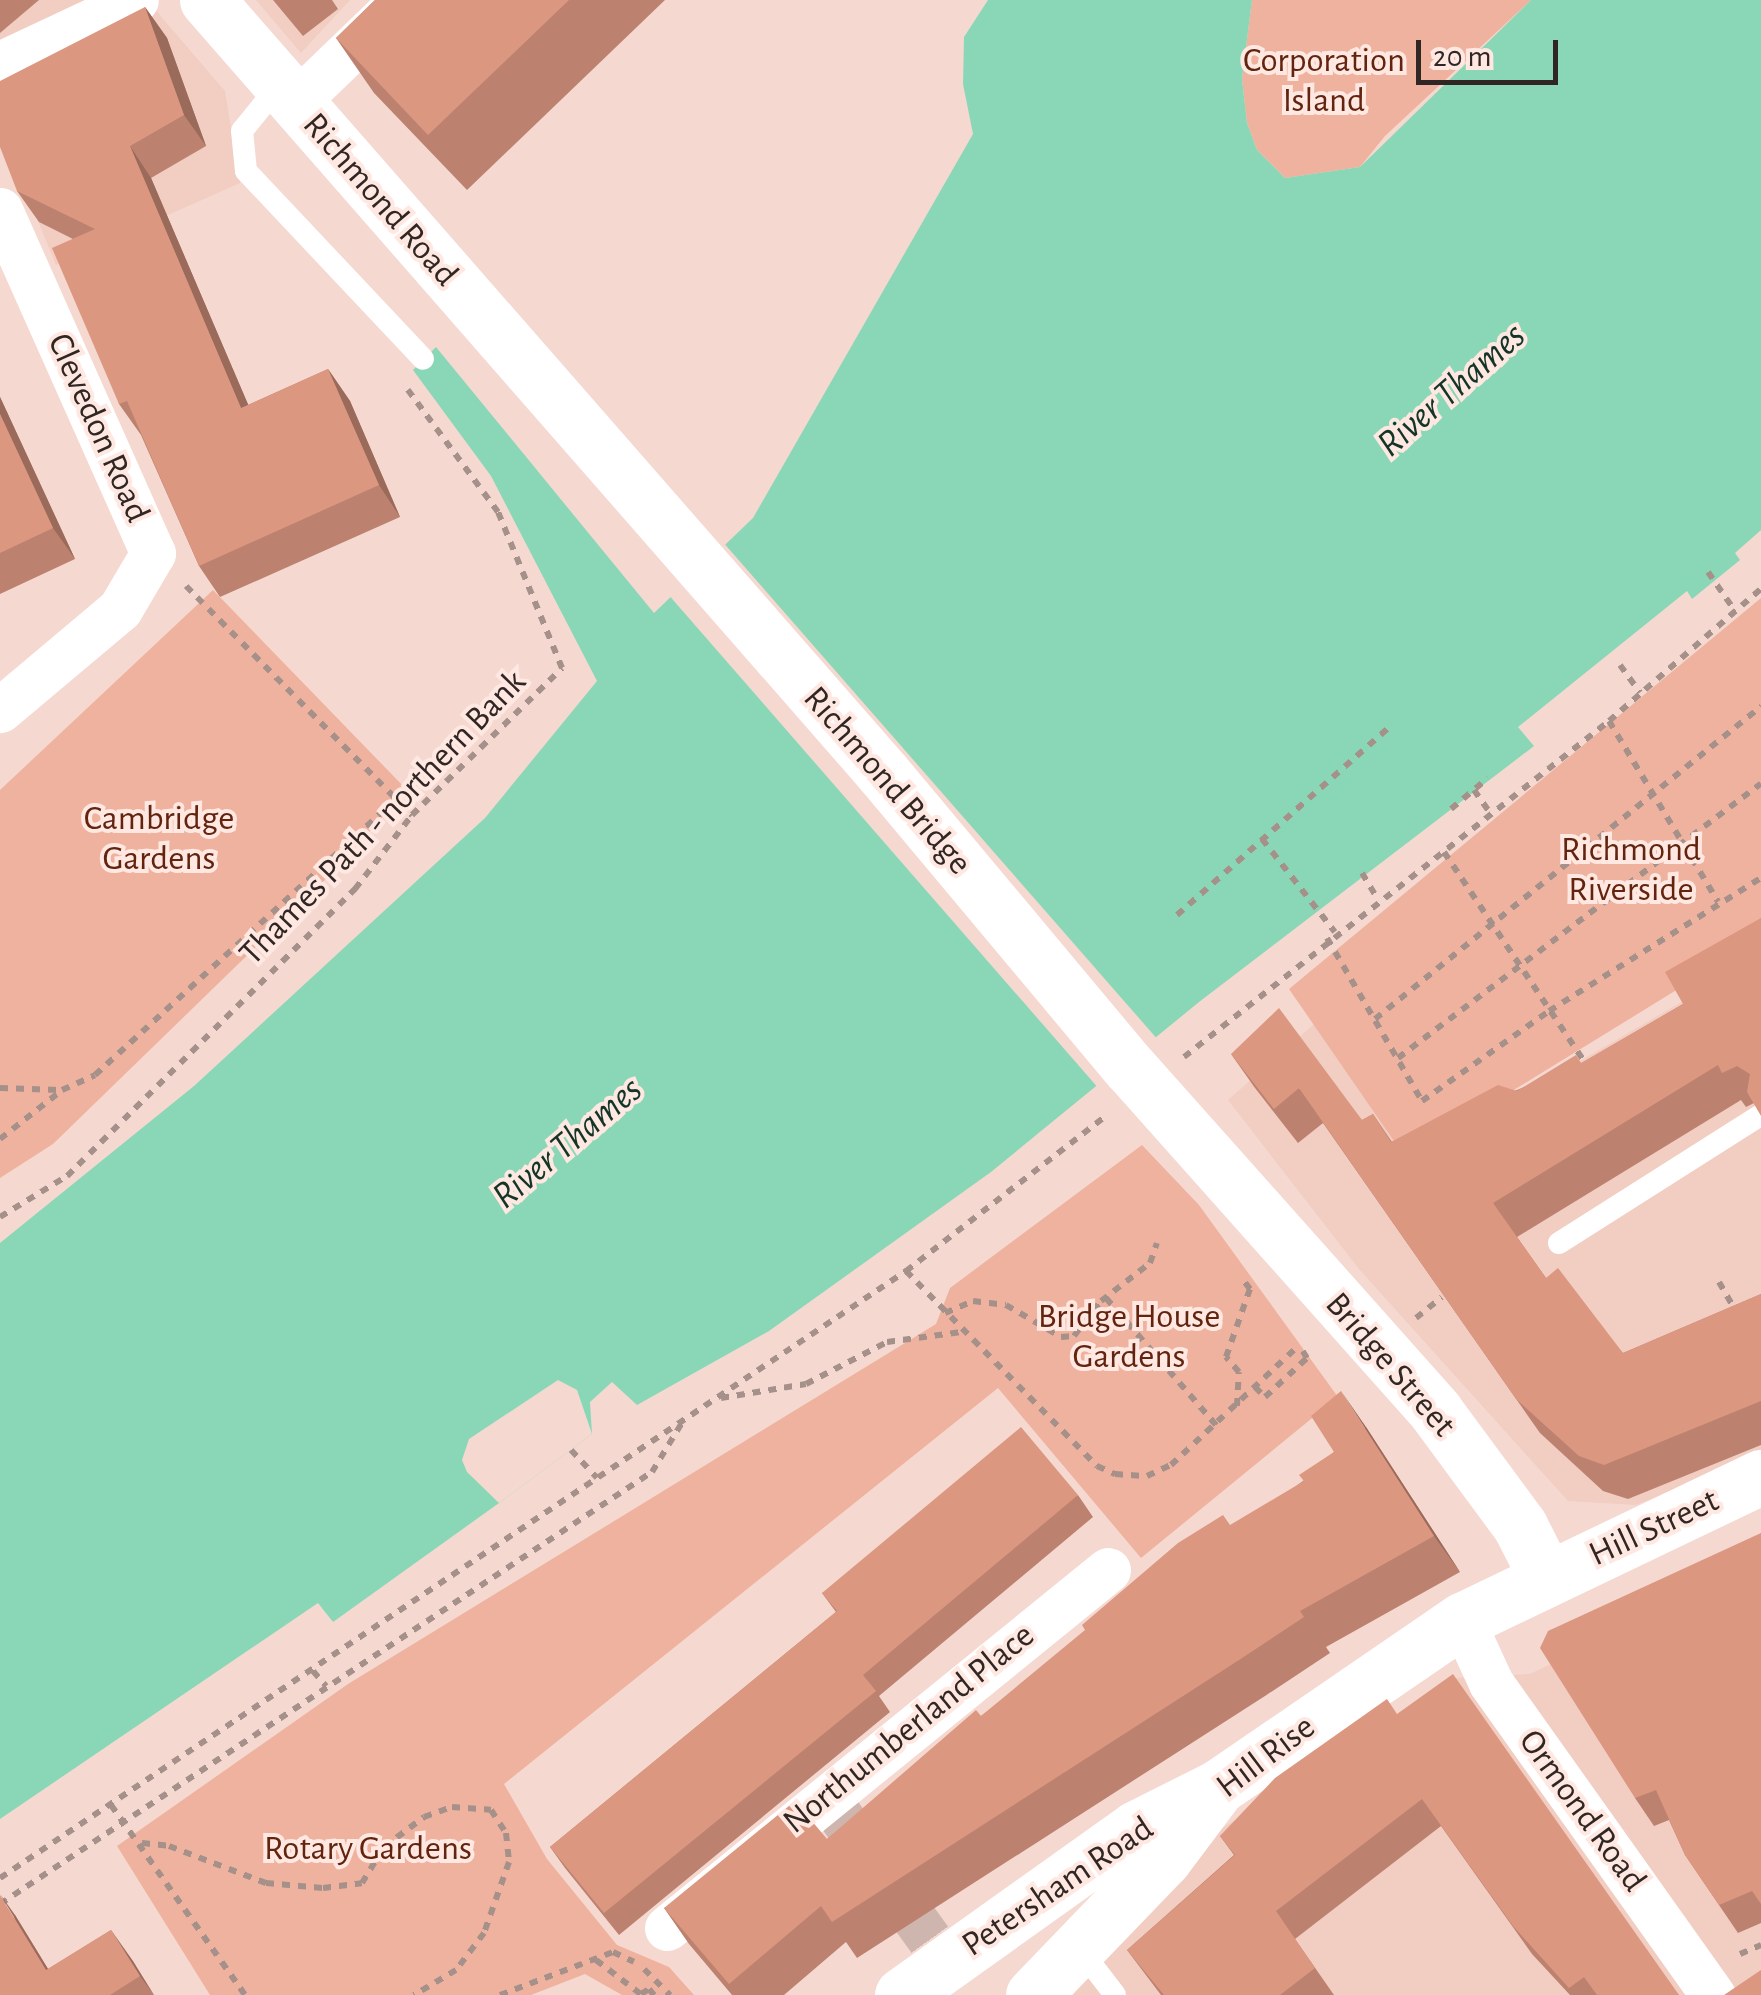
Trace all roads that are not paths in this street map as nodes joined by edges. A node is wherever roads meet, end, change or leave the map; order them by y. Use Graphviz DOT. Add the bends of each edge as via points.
graph roads {
  1 [pos="136,0"];
  2 [pos="207,0"];
  3 [pos="402,0"];
  4 [pos="0,64"];
  5 [pos="288,93"];
  6 [pos="0,210"];
  7 [pos="422,359"];
  8 [pos="553,400"];
  9 [pos="0,710"];
  10 [pos="1761,1115"];
  11 [pos="1216,1166"];
  12 [pos="1559,1243"];
  13 [pos="1761,1476"];
  14 [pos="1108,1570"];
  15 [pos="1546,1576"];
  16 [pos="1462,1620"];
  17 [pos="1218,1787"];
  18 [pos="667,1928"];
  19 [pos="1079,1948"];
  20 [pos="902,1995"];
  21 [pos="1033,1995"];
  22 [pos="1116,1995"];
  23 [pos="1713,1995"];
  1 -- 4 [label="street"];
  2 -- 5 [label="main road, Richmond Road"];
  3 -- 5 [label="street"];
  5 -- 7 [label="lane" via="242,131 246,171"];
  5 -- 8 [label="main road, Richmond Road"];
  6 -- 9 [label="street, Clevedon Road" via="154,553 120,609"];
  8 -- 11 [label="main road, Richmond Bridge" via="884,773"];
  10 -- 12 [label="lane"];
  11 -- 15 [label="main road, Bridge Street" via="1436,1412 1520,1526"];
  13 -- 15 [label="main road, Hill Street"];
  14 -- 18 [label="street, Northumberland Place"];
  15 -- 16 [label="main road, Hill Rise"];
  16 -- 17 [label="main road, Hill Rise"];
  16 -- 23 [label="street, Ormond Road" via="1491,1684"];
  17 -- 19 [label="main road, Hill Rise" via="1164,1859"];
  17 -- 20 [label="main road, Petersham Road" via="1136,1828"];
  19 -- 21 [label="main road, Hill Rise"];
  19 -- 22 [label="lane"];
}
